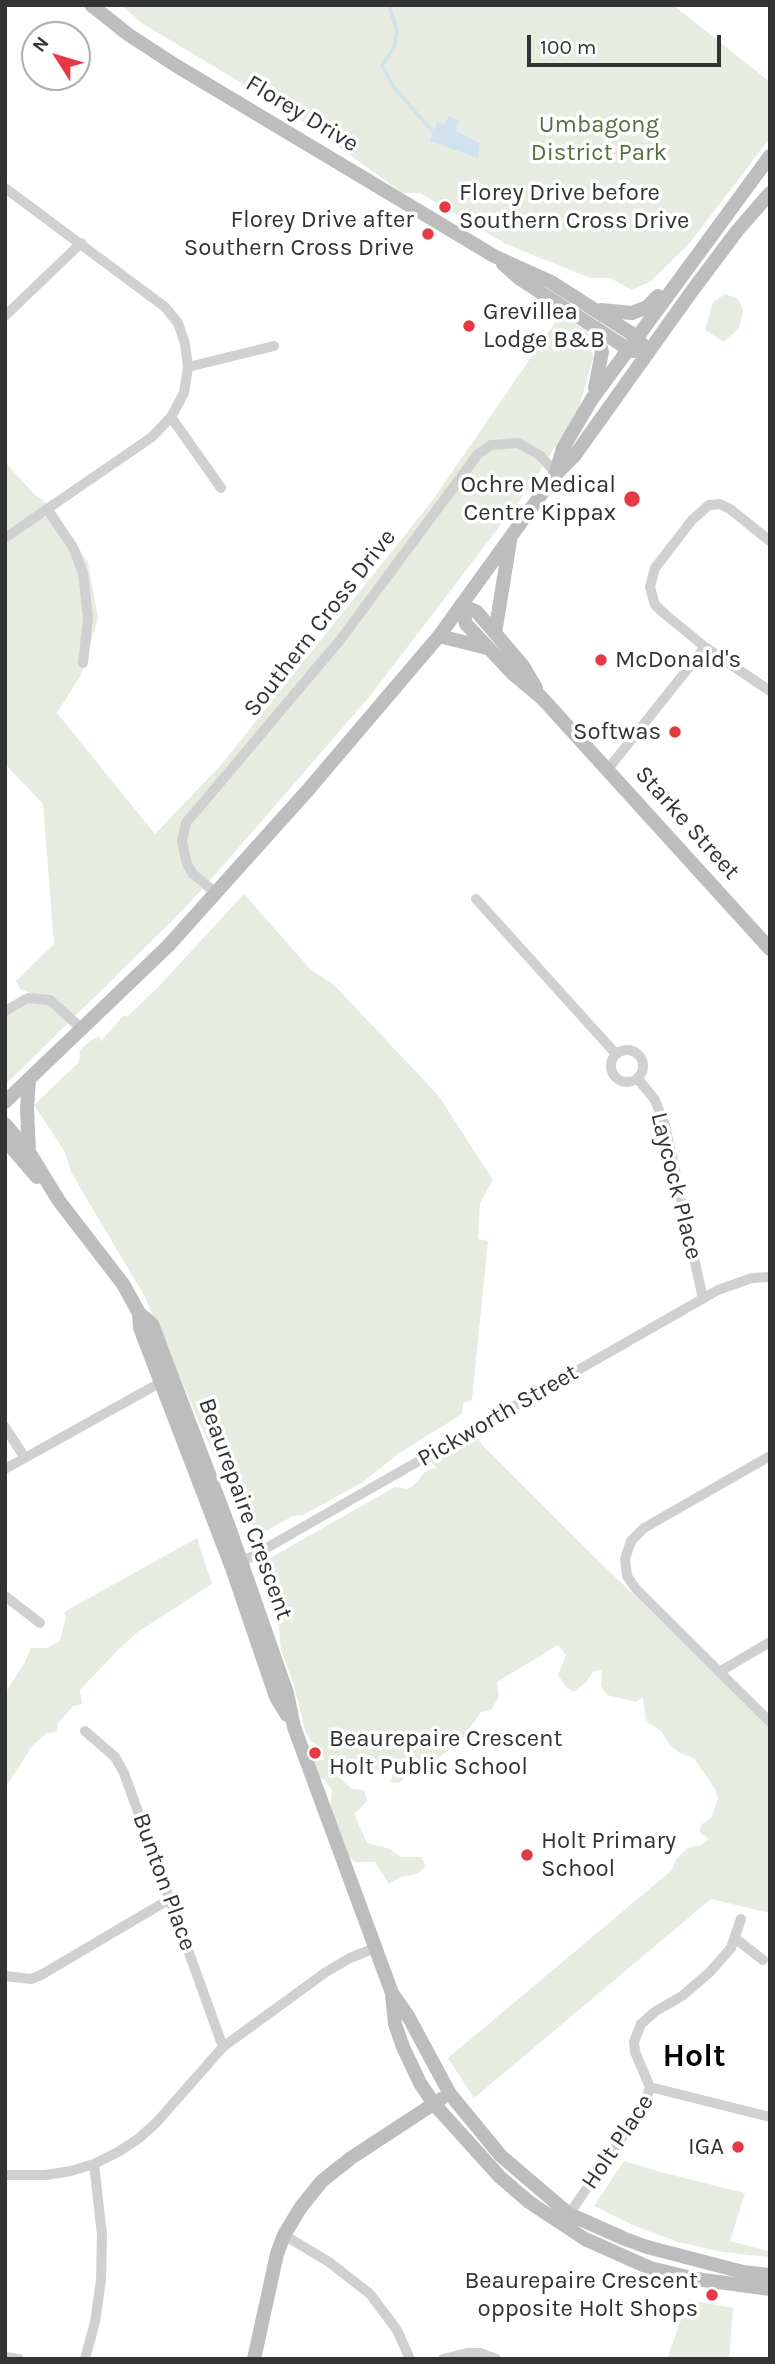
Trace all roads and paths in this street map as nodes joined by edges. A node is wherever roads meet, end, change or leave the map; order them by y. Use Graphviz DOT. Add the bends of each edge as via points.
graph roads {
  1 [pos="91,5"];
  2 [pos="770,156"];
  3 [pos="5,188"];
  4 [pos="770,193"];
  5 [pos="82,243"];
  6 [pos="704,247"];
  7 [pos="494,256"];
  8 [pos="592,308"];
  9 [pos="5,316"];
  10 [pos="596,328"];
  11 [pos="637,337"];
  12 [pos="274,346"];
  13 [pos="628,349"];
  14 [pos="648,353"];
  15 [pos="188,367"];
  16 [pos="592,399"];
  17 [pos="172,417"];
  18 [pos="556,474"];
  19 [pos="221,488"];
  20 [pos="47,509"];
  21 [pos="511,536"];
  22 [pos="5,538"];
  23 [pos="770,541"];
  24 [pos="461,605"];
  25 [pos="495,633"];
  26 [pos="439,636"];
  27 [pos="705,647"];
  28 [pos="488,649"];
  29 [pos="83,663"];
  30 [pos="770,691"];
  31 [pos="542,698"];
  32 [pos="608,769"];
  33 [pos="216,893"];
  34 [pos="477,899"];
  35 [pos="770,949"];
  36 [pos="5,1011"];
  37 [pos="82,1029"];
  38 [pos="616,1054"];
  39 [pos="29,1079"];
  40 [pos="638,1079"];
  41 [pos="5,1102"];
  42 [pos="5,1124"];
  43 [pos="5,1140"];
  44 [pos="29,1152"];
  45 [pos="5,1157"];
  46 [pos="48,1189"];
  47 [pos="60,1201"];
  48 [pos="770,1278"];
  49 [pos="703,1298"];
  50 [pos="166,1379"];
  51 [pos="5,1427"];
  52 [pos="770,1456"];
  53 [pos="25,1458"];
  54 [pos="5,1469"];
  55 [pos="237,1565"];
  56 [pos="5,1597"];
  57 [pos="40,1623"];
  58 [pos="770,1642"];
  59 [pos="719,1672"];
  60 [pos="770,1722"];
  61 [pos="85,1731"];
  62 [pos="170,1899"];
  63 [pos="741,1919"];
  64 [pos="736,1939"];
  65 [pos="375,1948"];
  66 [pos="763,1960"];
  67 [pos="5,1976"];
  68 [pos="392,1993"];
  69 [pos="223,2047"];
  70 [pos="650,2087"];
  71 [pos="450,2094"];
  72 [pos="434,2104"];
  73 [pos="770,2117"];
  74 [pos="94,2164"];
  75 [pos="5,2175"];
  76 [pos="565,2220"];
  77 [pos="284,2235"];
  78 [pos="770,2274"];
  79 [pos="770,2289"];
  80 [pos="5,2357"];
  81 [pos="19,2359"];
  82 [pos="85,2359"];
  83 [pos="254,2359"];
  84 [pos="410,2359"];
  85 [pos="443,2359"];
  86 [pos="496,2359"];
  1 -- 7 [label="street, Florey Drive" via="175,65"];
  2 -- 6 [label="street"];
  3 -- 5 [label="street"];
  4 -- 14 [label="street"];
  5 -- 9 [label="street"];
  5 -- 15 [label="street" via="165,307 178,323"];
  6 -- 8 [label="street" via="647,307 632,313"];
  6 -- 11 [label="street"];
  7 -- 8 [label="street, Florey Drive" via="551,282"];
  7 -- 10 [label="street, Florey Drive"];
  8 -- 11 [label="street, Florey Drive"];
  10 -- 13 [label="street, Florey Drive"];
  10 -- 16 [label="street" via="602,352"];
  11 -- 13 [label="street"];
  11 -- 14 [label="street, Florey Drive"];
  12 -- 15 [label="street"];
  13 -- 14 [label="street, Florey Drive"];
  13 -- 16 [label="street"];
  14 -- 18 [label="street" via="575,455"];
  15 -- 17 [label="street" via="184,393"];
  16 -- 18 [label="street" via="563,448"];
  17 -- 19 [label="street"];
  17 -- 20 [label="street" via="152,437"];
  18 -- 21 [label="street"];
  18 -- 33 [label="street, Southern Cross Drive" via="541,456 518,443 491,445 478,454 341,639 186,823 182,841 187,864"];
  20 -- 22 [label="street"];
  20 -- 29 [label="street" via="73,547 83,573 88,618"];
  21 -- 24 [label="street"];
  21 -- 25 [label="street"];
  23 -- 27 [label="street" via="730,509 709,505 655,568 650,587 655,605"];
  24 -- 25 [label="street, Starke Street" via="477,612"];
  24 -- 26 [label="street"];
  24 -- 28 [label="street, Starke Street" via="466,624"];
  25 -- 31 [label="street, Starke Street"];
  26 -- 28 [label="street"];
  26 -- 33 [label="street"];
  27 -- 30 [label="street"];
  27 -- 32 [label="street"];
  28 -- 31 [label="street, Starke Street"];
  31 -- 32 [label="street, Starke Street"];
  32 -- 35 [label="street, Starke Street"];
  33 -- 37 [label="street"];
  34 -- 38 [label="street, Laycock Place"];
  36 -- 37 [label="street" via="28,998 51,1000"];
  37 -- 39 [label="street"];
  38 -- 40 [label="street, Laycock Place" via="611,1066 615,1077 626,1083"];
  38 -- 40 [label="street, Laycock Place" via="628,1050 639,1055 644,1067"];
  39 -- 41 [label="street"];
  39 -- 44 [label="street"];
  40 -- 49 [label="street, Laycock Place" via="655,1100 665,1125"];
  42 -- 44 [label="street, Beaurepaire Crescent"];
  43 -- 46 [label="street, Beaurepaire Crescent"];
  44 -- 47 [label="street, Beaurepaire Crescent"];
  45 -- 46 [label="street"];
  46 -- 47 [label="street, Beaurepaire Crescent"];
  47 -- 50 [label="street, Beaurepaire Crescent" via="103,1255 139,1313 152,1324"];
  48 -- 49 [label="street, Pickworth Street" via="752,1278"];
  49 -- 55 [label="street, Pickworth Street"];
  50 -- 53 [label="street"];
  50 -- 55 [label="street, Beaurepaire Crescent"];
  51 -- 53 [label="street"];
  52 -- 59 [label="street" via="645,1528 631,1541 625,1559 627,1576 636,1589"];
  53 -- 54 [label="street"];
  55 -- 65 [label="street, Beaurepaire Crescent"];
  56 -- 57 [label="street"];
  58 -- 59 [label="street"];
  59 -- 60 [label="street"];
  61 -- 62 [label="street, Bunton Place" via="116,1757"];
  62 -- 67 [label="street" via="41,1975 32,1979"];
  62 -- 69 [label="street, Bunton Place"];
  63 -- 64 [label="street"];
  64 -- 66 [label="street"];
  64 -- 70 [label="street" via="697,1985 641,2024 635,2052"];
  65 -- 68 [label="street, Beaurepaire Crescent"];
  65 -- 69 [label="street" via="326,1972"];
  68 -- 71 [label="street, Beaurepaire Crescent"];
  68 -- 72 [label="street, Beaurepaire Crescent" via="403,2048"];
  69 -- 74 [label="street" via="138,2139"];
  70 -- 73 [label="street, Holt Place"];
  70 -- 76 [label="street, Holt Place" via="645,2104"];
  71 -- 72 [label="street"];
  71 -- 76 [label="street, Beaurepaire Crescent" via="501,2156"];
  72 -- 76 [label="street, Beaurepaire Crescent" via="500,2178"];
  72 -- 77 [label="street" via="322,2181"];
  74 -- 75 [label="street" via="47,2175"];
  74 -- 82 [label="street" via="102,2235 101,2280"];
  76 -- 78 [label="street, Beaurepaire Crescent" via="647,2247 743,2272"];
  76 -- 79 [label="street, Beaurepaire Crescent" via="585,2239 650,2267 696,2280"];
  77 -- 83 [label="street"];
  77 -- 84 [label="street" via="370,2294 397,2330"];
  80 -- 81 [label="street"];
  85 -- 86 [label="street" via="467,2353"];
}
